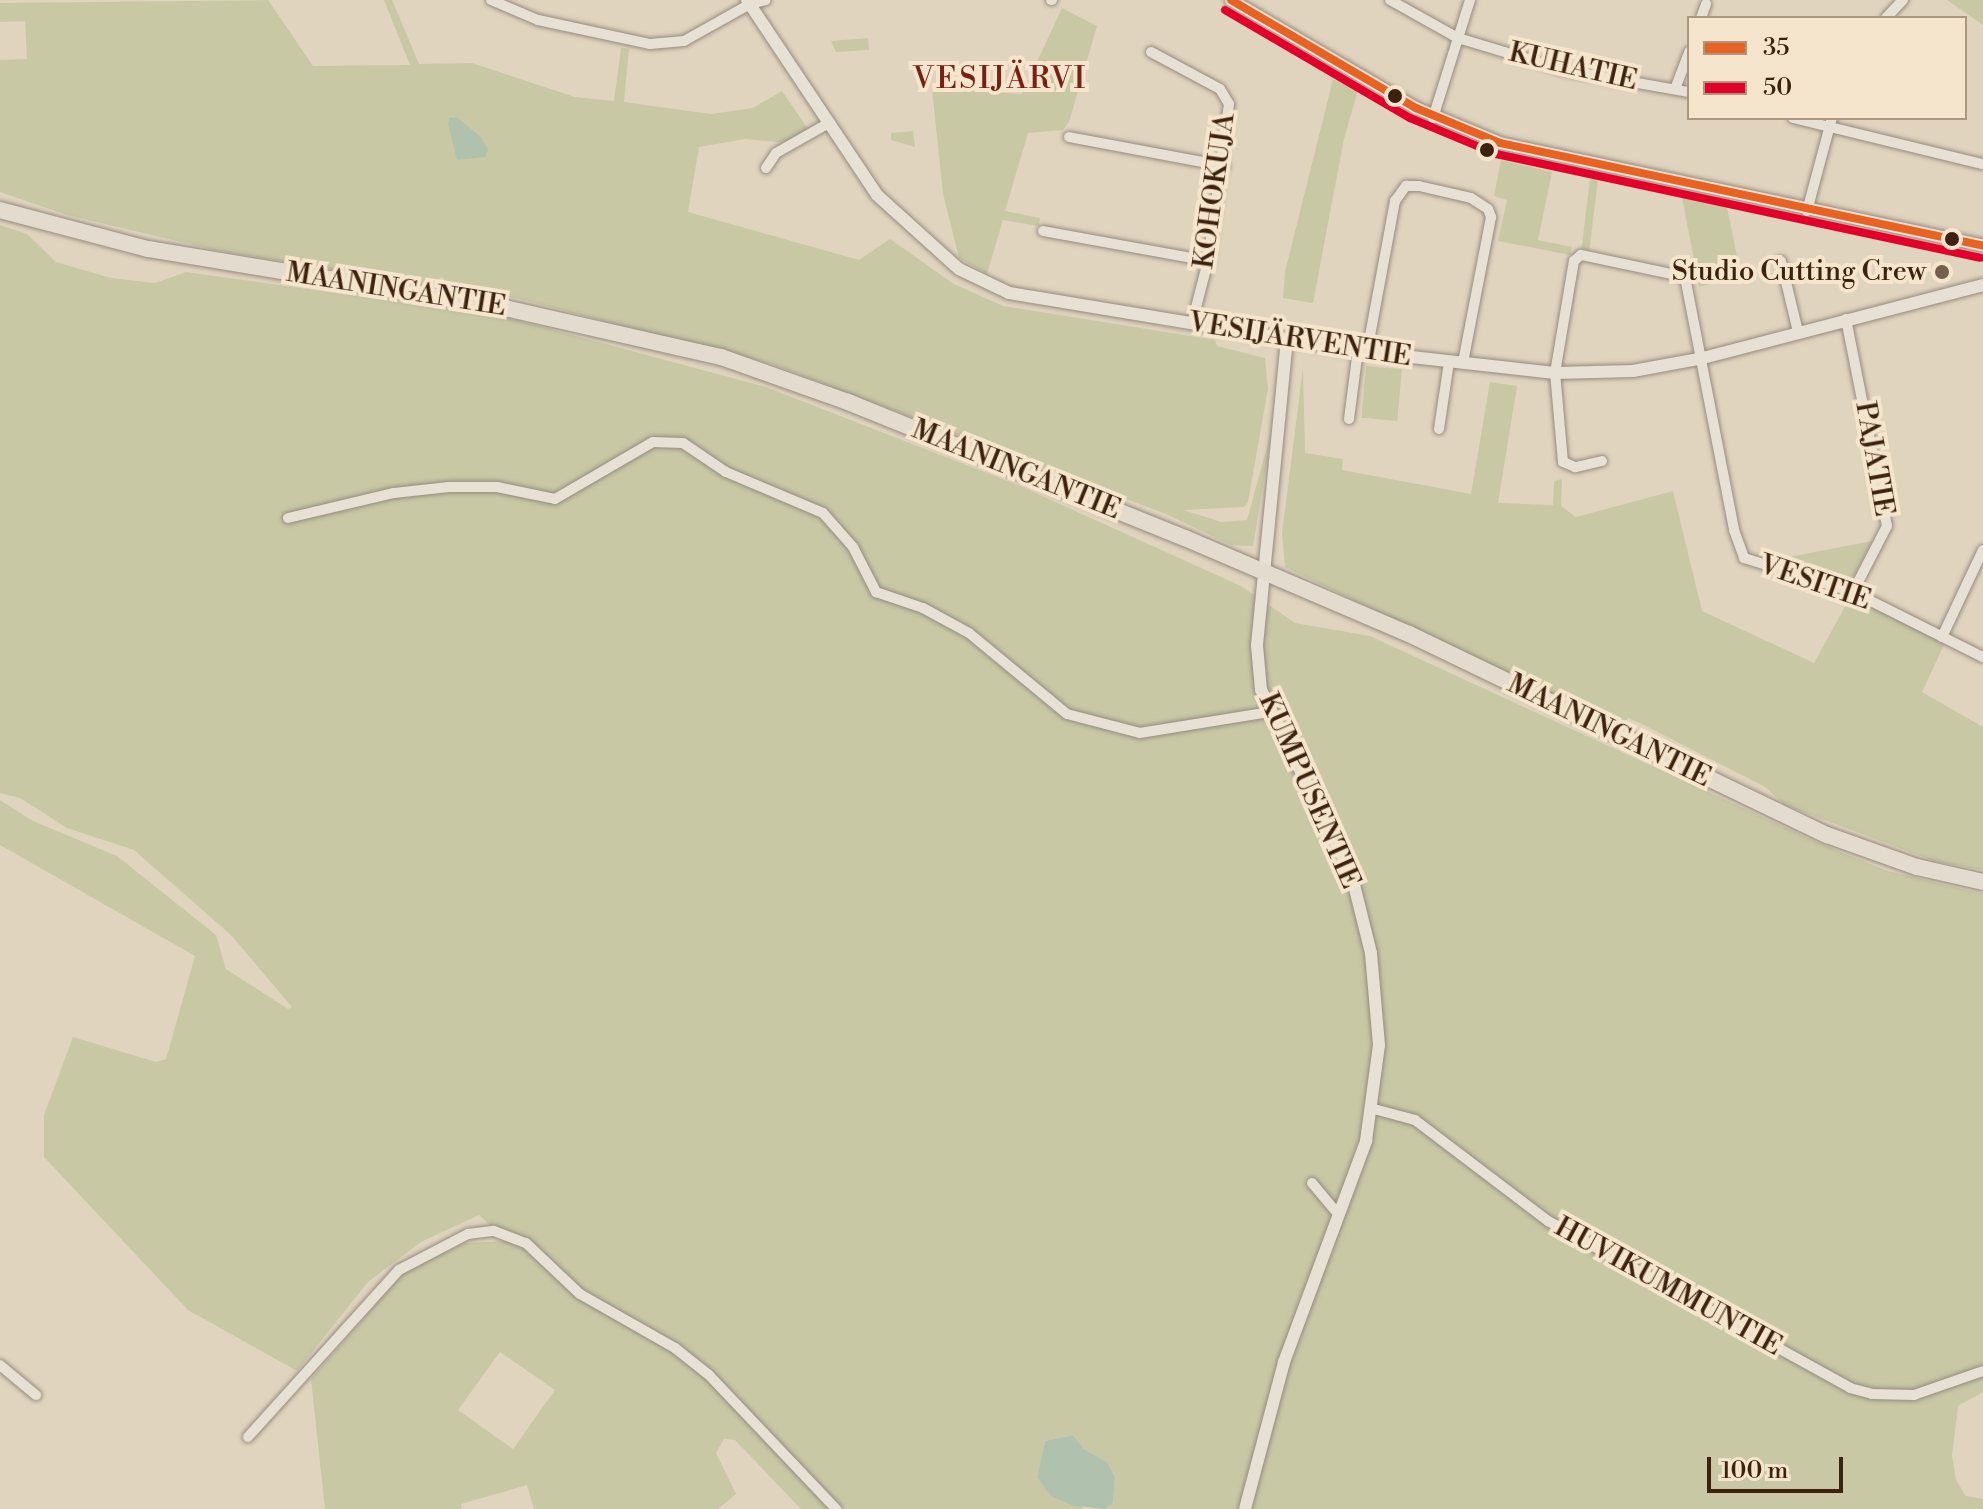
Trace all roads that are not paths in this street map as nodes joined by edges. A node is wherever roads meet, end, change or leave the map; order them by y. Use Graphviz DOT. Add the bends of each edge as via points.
graph roads {
  1 [pos="491,0"];
  2 [pos="766,0"];
  3 [pos="1231,0"];
  4 [pos="1390,0"];
  5 [pos="1470,0"];
  6 [pos="1903,0"];
  7 [pos="749,2"];
  8 [pos="1706,4"];
  9 [pos="1702,16"];
  10 [pos="1888,16"];
  11 [pos="1458,38"];
  12 [pos="1151,52"];
  13 [pos="1687,57"];
  14 [pos="1675,89"];
  15 [pos="1687,92"];
  16 [pos="1433,118"];
  17 [pos="1831,122"];
  18 [pos="829,123"];
  19 [pos="1069,137"];
  20 [pos="1981,164"];
  21 [pos="1224,166"];
  22 [pos="766,168"];
  23 [pos="0,210"];
  24 [pos="1807,211"];
  25 [pos="1043,231"];
  26 [pos="1983,246"];
  27 [pos="1208,261"];
  28 [pos="1781,261"];
  29 [pos="1983,285"];
  30 [pos="1846,319"];
  31 [pos="1192,323"];
  32 [pos="1798,332"];
  33 [pos="1287,339"];
  34 [pos="1363,351"];
  35 [pos="1703,358"];
  36 [pos="1456,362"];
  37 [pos="1555,373"];
  38 [pos="1349,419"];
  39 [pos="1439,429"];
  40 [pos="1602,461"];
  41 [pos="288,518"];
  42 [pos="1983,550"];
  43 [pos="1263,573"];
  44 [pos="1853,592"];
  45 [pos="1942,637"];
  46 [pos="1983,657"];
  47 [pos="1270,712"];
  48 [pos="1983,882"];
  49 [pos="1374,1109"];
  50 [pos="1312,1183"];
  51 [pos="1338,1214"];
  52 [pos="0,1365"];
  53 [pos="1983,1371"];
  54 [pos="36,1395"];
  55 [pos="248,1437"];
  56 [pos="836,1509"];
  57 [pos="1245,1509"];
  1 -- 7 [label="street" via="538,20 650,44 684,41"];
  2 -- 7 [label="street"];
  3 -- 16 [label="street"];
  4 -- 11 [label="street, KUHATIE"];
  5 -- 11 [label="street"];
  6 -- 10 [label="street"];
  7 -- 18 [label="street, VESIJÄRVENTIE"];
  8 -- 9 [label="street"];
  11 -- 14 [label="street, KUHATIE" via="1564,70"];
  11 -- 16 [label="street"];
  12 -- 21 [label="street, KOHOKUJA" via="1193,71 1226,97 1230,112"];
  13 -- 14 [label="street"];
  14 -- 15 [label="street, KUHATIE"];
  16 -- 24 [label="street" via="1500,143 1572,161"];
  17 -- 20 [label="street"];
  17 -- 24 [label="street"];
  18 -- 22 [label="street" via="776,153"];
  18 -- 31 [label="street, VESIJÄRVENTIE" via="877,195 917,235 979,282 1062,304"];
  19 -- 21 [label="street"];
  21 -- 27 [label="street, KOHOKUJA"];
  23 -- 43 [label="main road, MAANINGANTIE" via="160,252 505,308 721,357 848,402"];
  24 -- 26 [label="street"];
  25 -- 27 [label="street"];
  27 -- 31 [label="street, KOHOKUJA"];
  28 -- 32 [label="street"];
  29 -- 30 [label="street, VESIJÄRVENTIE"];
  30 -- 32 [label="street, VESIJÄRVENTIE"];
  30 -- 44 [label="street, PAJATIE" via="1887,526"];
  31 -- 33 [label="street, VESIJÄRVENTIE"];
  32 -- 35 [label="street, VESIJÄRVENTIE"];
  33 -- 34 [label="street, VESIJÄRVENTIE"];
  33 -- 43 [label="street, KUMPUSENTIE"];
  34 -- 36 [label="street, VESIJÄRVENTIE"];
  34 -- 36 [label="street" via="1395,201 1406,186 1419,186 1471,198 1491,217"];
  34 -- 38 [label="street"];
  35 -- 37 [label="street, VESIJÄRVENTIE" via="1633,371"];
  35 -- 37 [label="street" via="1685,277 1581,255 1574,261"];
  35 -- 44 [label="street, VESITIE" via="1734,530 1744,558"];
  36 -- 37 [label="street, VESIJÄRVENTIE"];
  36 -- 39 [label="street"];
  37 -- 40 [label="street" via="1563,462 1575,467"];
  41 -- 47 [label="street" via="394,493 449,487 497,487 555,499 653,442 683,443 726,472 823,513 853,547 876,592 923,608 969,633 1067,714 1140,733"];
  42 -- 45 [label="street"];
  43 -- 47 [label="street, KUMPUSENTIE" via="1257,645 1261,690"];
  43 -- 48 [label="main road, MAANINGANTIE" via="1409,634 1827,835 1917,867"];
  44 -- 45 [label="street, VESITIE"];
  45 -- 46 [label="street, VESITIE"];
  47 -- 49 [label="street, KUMPUSENTIE" via="1341,846 1362,911 1379,1045"];
  49 -- 51 [label="street, KUMPUSENTIE"];
  49 -- 53 [label="street, HUVIKUMMUNTIE" via="1415,1120 1548,1221 1850,1388 1914,1395"];
  50 -- 51 [label="street"];
  51 -- 57 [label="street, KUMPUSENTIE" via="1284,1362"];
  52 -- 54 [label="street"];
  55 -- 56 [label="street" via="399,1270 468,1234 494,1231 526,1243 580,1294 675,1348 709,1375"];
}
